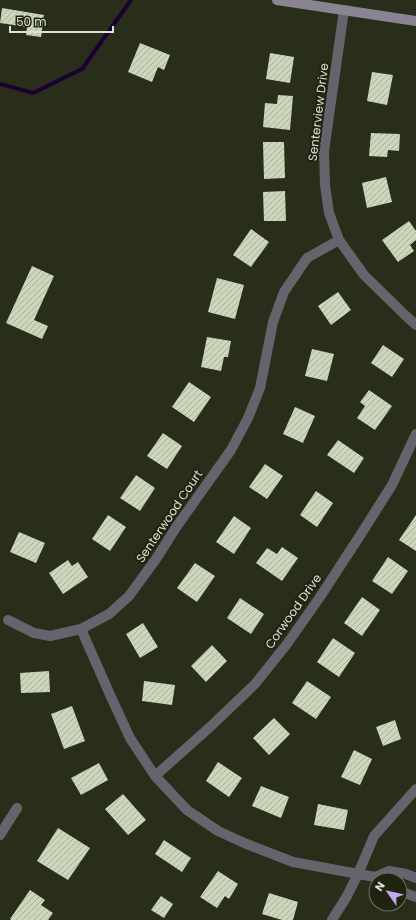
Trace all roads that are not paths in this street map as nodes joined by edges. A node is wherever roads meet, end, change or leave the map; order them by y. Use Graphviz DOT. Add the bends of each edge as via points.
graph roads {
  1 [pos="277,0"];
  2 [pos="344,10"];
  3 [pos="416,21"];
  4 [pos="339,240"];
  5 [pos="416,325"];
  6 [pos="416,434"];
  7 [pos="8,620"];
  8 [pos="81,629"];
  9 [pos="155,776"];
  10 [pos="416,789"];
  11 [pos="17,808"];
  12 [pos="0,836"];
  13 [pos="358,874"];
  14 [pos="368,877"];
  15 [pos="332,920"];
  1 -- 2 [label="street"];
  2 -- 3 [label="street"];
  2 -- 4 [label="street, Senterview Drive" via="324,152 329,214"];
  4 -- 5 [label="street, Senterview Drive" via="364,275"];
  4 -- 8 [label="street, Senterwood Court" via="307,258 284,292 273,322 260,388 231,450 129,596 109,614"];
  6 -- 9 [label="street, Corwood Drive" via="392,485 287,644 255,684"];
  7 -- 8 [label="street, Senterwood Court" via="34,634 50,636"];
  8 -- 9 [label="street" via="130,738"];
  9 -- 13 [label="street" via="187,810 218,831 293,862"];
  10 -- 13 [label="street" via="374,836"];
  11 -- 12 [label="street"];
  13 -- 14 [label="street"];
  13 -- 15 [label="street"];
}
